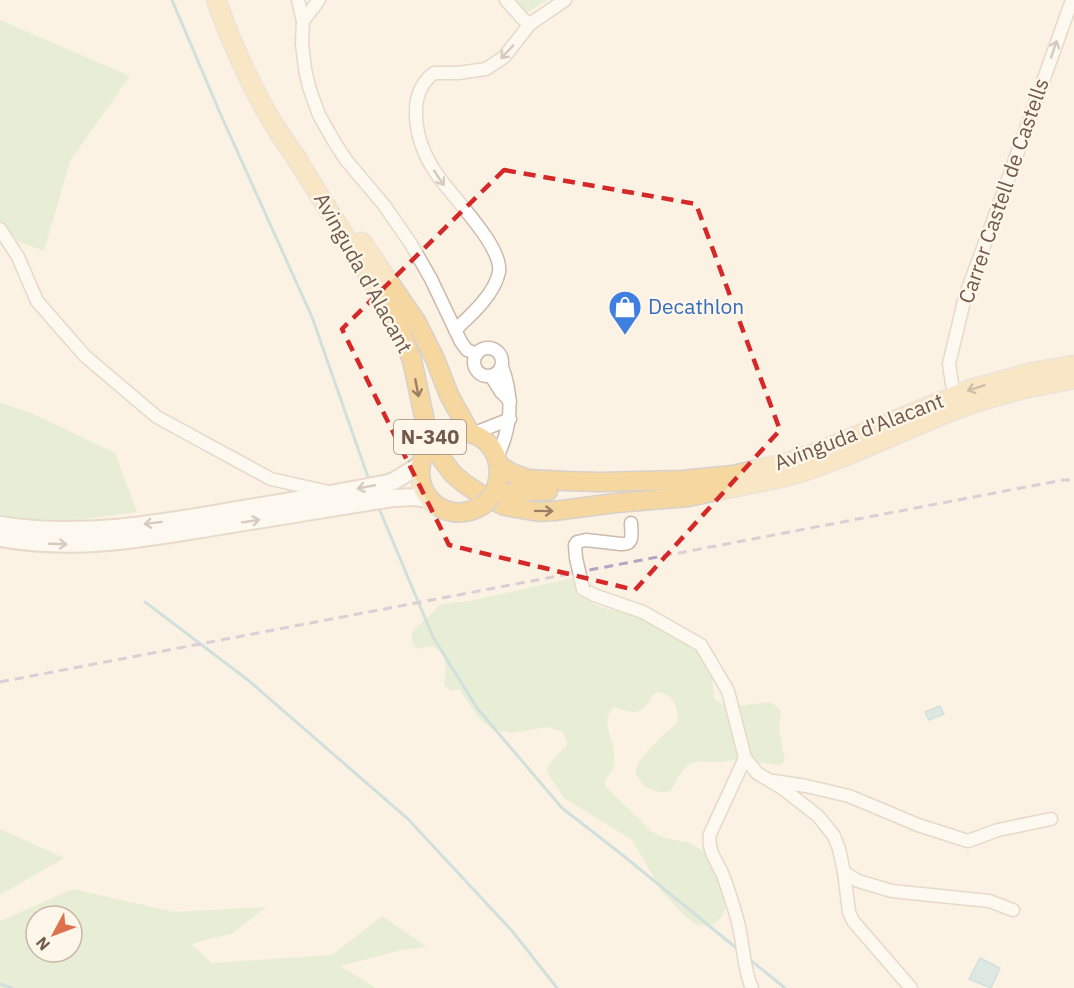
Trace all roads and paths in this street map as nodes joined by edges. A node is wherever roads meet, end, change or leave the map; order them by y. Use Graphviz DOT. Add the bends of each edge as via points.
graph roads {
  1 [pos="216,0"];
  2 [pos="298,0"];
  3 [pos="319,0"];
  4 [pos="506,0"];
  5 [pos="565,0"];
  6 [pos="1072,0"];
  7 [pos="303,21"];
  8 [pos="530,24"];
  9 [pos="293,153"];
  10 [pos="0,229"];
  11 [pos="455,330"];
  12 [pos="477,354"];
  13 [pos="1074,365"];
  14 [pos="502,368"];
  15 [pos="491,376"];
  16 [pos="1074,379"];
  17 [pos="952,384"];
  18 [pos="449,395"];
  19 [pos="510,401"];
  20 [pos="510,419"];
  21 [pos="471,434"];
  22 [pos="432,447"];
  23 [pos="498,461"];
  24 [pos="717,491"];
  25 [pos="333,494"];
  26 [pos="429,499"];
  27 [pos="488,500"];
  28 [pos="631,523"];
  29 [pos="0,525"];
  30 [pos="0,538"];
  31 [pos="745,758"];
  32 [pos="770,781"];
  33 [pos="1051,819"];
  34 [pos="844,872"];
  35 [pos="1013,910"];
  36 [pos="752,988"];
  37 [pos="911,988"];
  1 -- 9 [label="main road, N-340" via="244,68"];
  2 -- 7 [label="street"];
  3 -- 7 [label="street"];
  4 -- 8 [label="street"];
  5 -- 8 [label="street"];
  17 -- 6 [label="street, Carrer Castell de Castells, one-way" via="949,364 965,297"];
  7 -- 11 [label="street" via="304,69 319,115 346,160 408,238"];
  8 -- 11 [label="street, one-way" via="504,57 486,69 427,78 417,103 417,132 428,160 481,229 498,264 490,291"];
  9 -- 18 [label="main road, N-340" via="417,323"];
  9 -- 24 [label="main road, Avinguda d'Alacant / N-340, one-way" via="399,328 412,360 427,430 444,464 465,484 494,502 539,512"];
  10 -- 25 [label="street" via="18,257 37,301 85,356 157,417 271,479"];
  11 -- 12 [label="street" via="467,350"];
  12 -- 14 [label="street" via="493,349 502,358"];
  12 -- 15 [label="street" via="475,368 482,375"];
  13 -- 23 [label="main road, Avinguda d'Alacant / N-340, one-way" via="971,389 817,452 733,475 690,480 577,482 528,479"];
  14 -- 15 [label="street"];
  14 -- 19 [label="street"];
  15 -- 19 [label="street"];
  16 -- 24 [label="main road, Avinguda d'Alacant / N-340" via="1023,388 974,403 803,472"];
  18 -- 21 [label="main road, N-340"];
  18 -- 22 [label="main road, N-340" via="449,407"];
  19 -- 20 [label="street"];
  20 -- 21 [label="street"];
  20 -- 23 [label="street"];
  21 -- 22 [label="main road, N-340" via="461,432"];
  21 -- 23 [label="main road, N-340" via="487,443"];
  22 -- 25 [label="main road, one-way" via="394,481"];
  22 -- 26 [label="main road, N-340" via="419,474"];
  23 -- 27 [label="main road" via="498,486"];
  24 -- 27 [label="main road, Avinguda d'Alacant / N-340" via="536,491"];
  25 -- 29 [label="main road, one-way" via="100,530 38,530"];
  26 -- 27 [label="main road, N-340" via="455,513 470,512"];
  30 -- 26 [label="main road, one-way" via="73,544 134,540 393,498"];
  28 -- 31 [label="street, bridge" via="632,538 626,545 586,540 575,545 583,589 643,612 701,645 728,691"];
  31 -- 32 [label="street"];
  31 -- 36 [label="street" via="709,843 733,902"];
  32 -- 33 [label="street" via="849,796 968,841"];
  32 -- 34 [label="street" via="826,825 839,849"];
  34 -- 35 [label="street" via="892,891 989,901"];
  34 -- 37 [label="street" via="853,921"];
}
